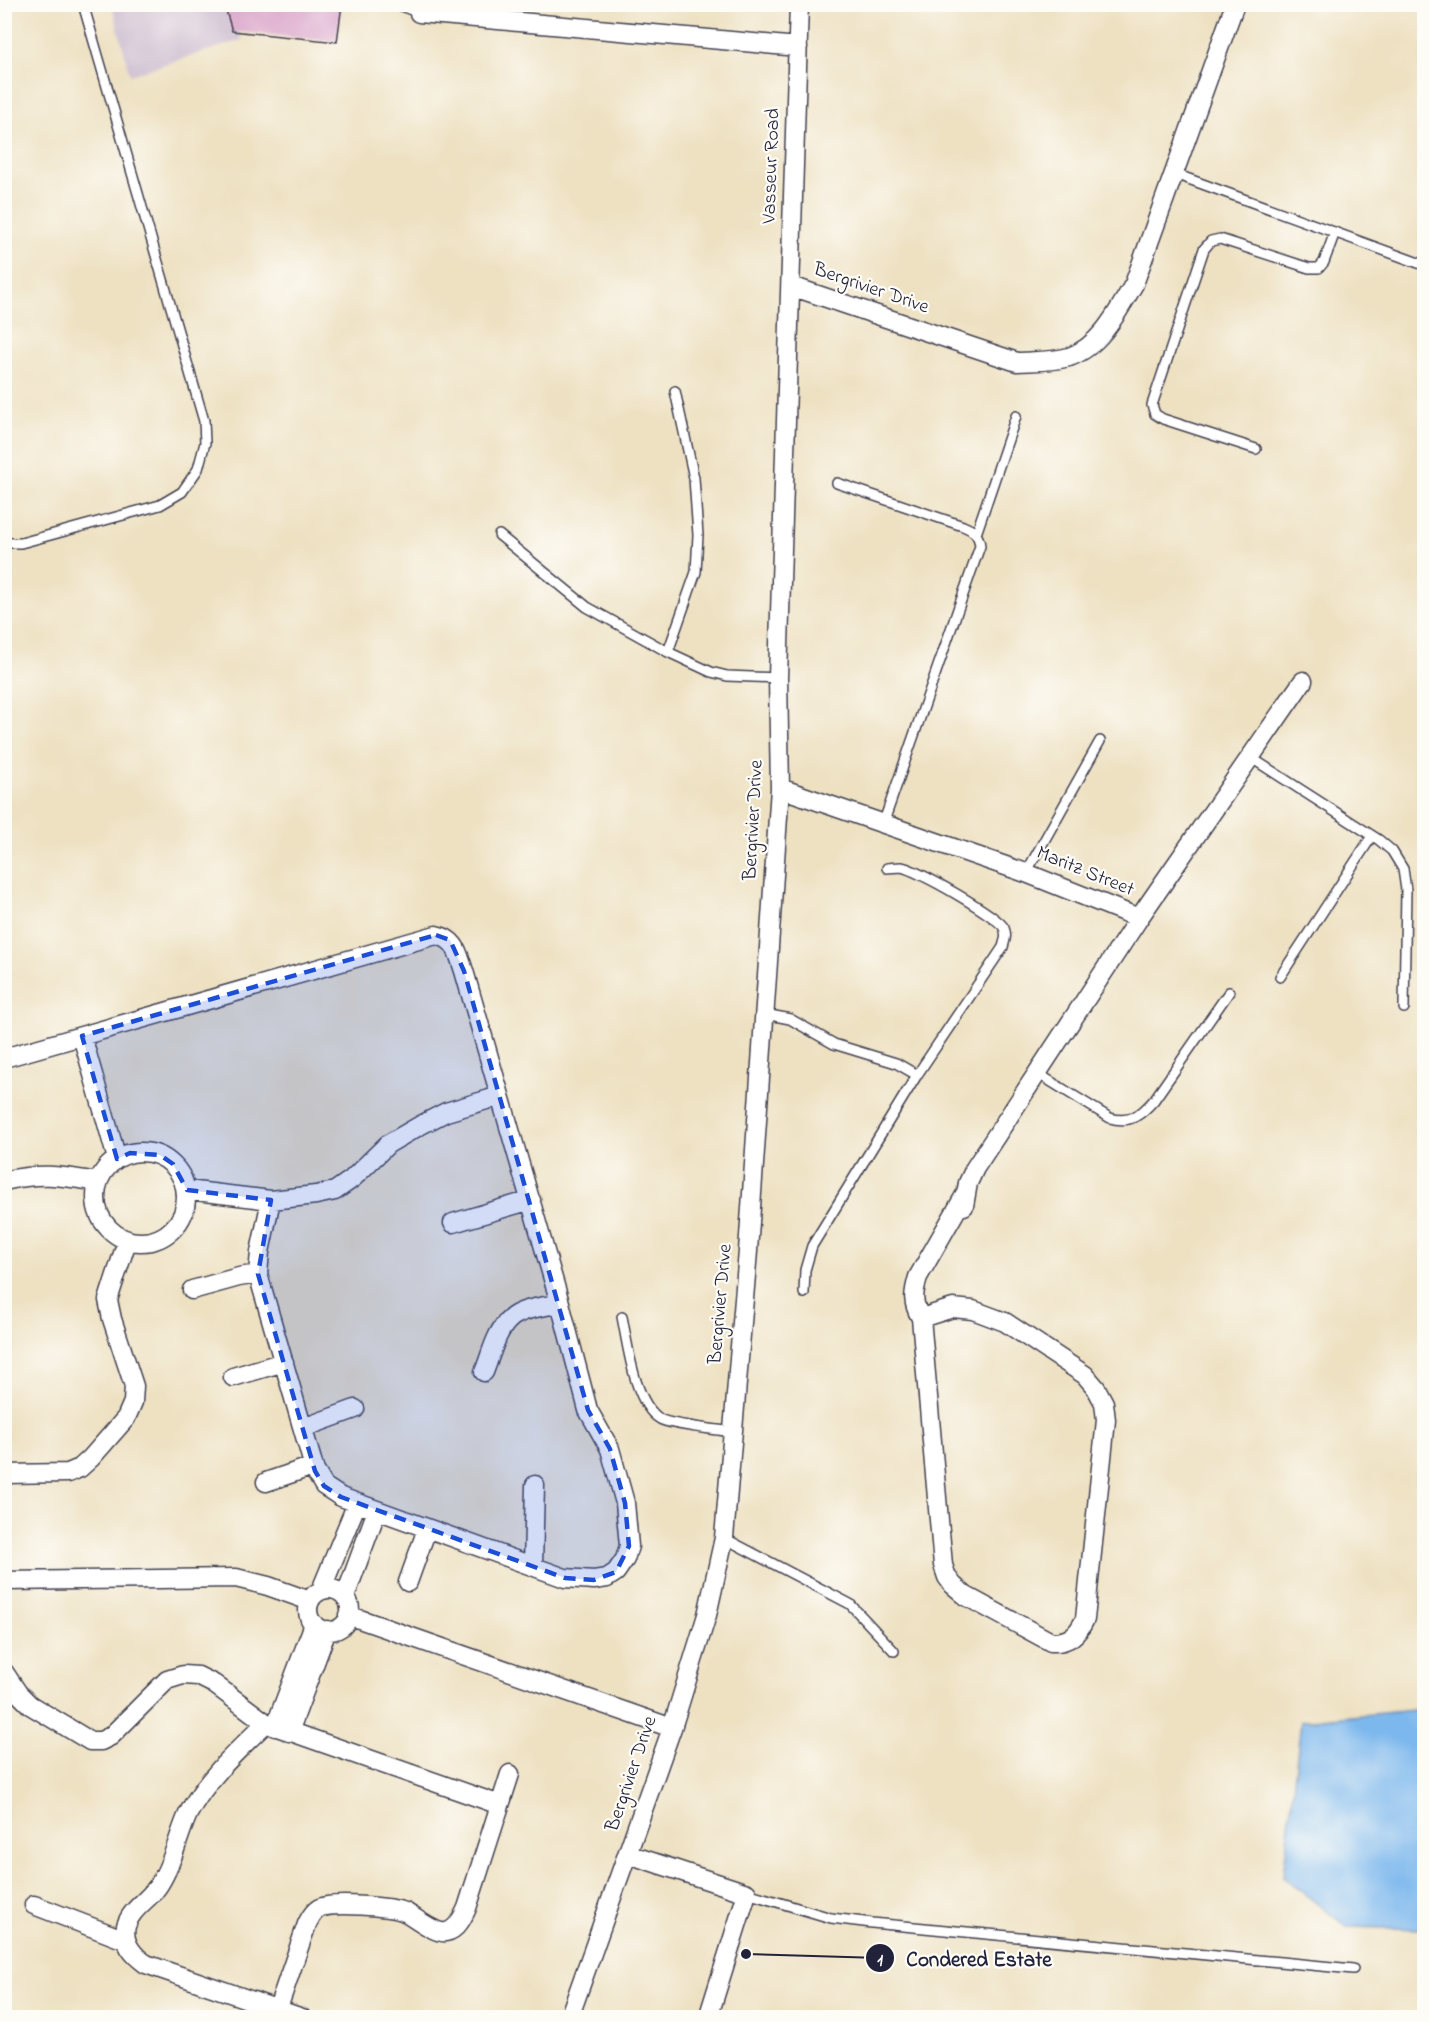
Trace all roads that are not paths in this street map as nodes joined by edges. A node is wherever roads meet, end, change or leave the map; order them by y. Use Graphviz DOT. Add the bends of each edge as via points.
graph roads {
  1 [pos="83,4"];
  2 [pos="396,4"];
  3 [pos="799,4"];
  4 [pos="1235,4"];
  5 [pos="419,14"];
  6 [pos="798,47"];
  7 [pos="1175,174"];
  8 [pos="1335,232"];
  9 [pos="1425,265"];
  10 [pos="791,286"];
  11 [pos="675,391"];
  12 [pos="1016,416"];
  13 [pos="1256,449"];
  14 [pos="837,483"];
  15 [pos="976,534"];
  16 [pos="500,536"];
  17 [pos="4,543"];
  18 [pos="668,652"];
  19 [pos="778,678"];
  20 [pos="1303,681"];
  21 [pos="1100,741"];
  22 [pos="1250,757"];
  23 [pos="780,788"];
  24 [pos="883,824"];
  25 [pos="1372,836"];
  26 [pos="887,868"];
  27 [pos="1026,873"];
  28 [pos="1139,918"];
  29 [pos="1280,977"];
  30 [pos="1229,992"];
  31 [pos="1404,1008"];
  32 [pos="765,1014"];
  33 [pos="82,1036"];
  34 [pos="4,1058"];
  35 [pos="1037,1073"];
  36 [pos="917,1075"];
  37 [pos="500,1096"];
  38 [pos="117,1159"];
  39 [pos="4,1181"];
  40 [pos="98,1182"];
  41 [pos="187,1190"];
  42 [pos="965,1196"];
  43 [pos="271,1200"];
  44 [pos="531,1200"];
  45 [pos="963,1222"];
  46 [pos="453,1223"];
  47 [pos="127,1241"];
  48 [pos="258,1274"];
  49 [pos="192,1290"];
  50 [pos="804,1293"];
  51 [pos="560,1303"];
  52 [pos="622,1317"];
  53 [pos="921,1318"];
  54 [pos="284,1362"];
  55 [pos="484,1372"];
  56 [pos="233,1377"];
  57 [pos="355,1409"];
  58 [pos="303,1428"];
  59 [pos="734,1432"];
  60 [pos="313,1466"];
  61 [pos="4,1474"];
  62 [pos="266,1482"];
  63 [pos="535,1485"];
  64 [pos="357,1503"];
  65 [pos="377,1510"];
  66 [pos="427,1528"];
  67 [pos="724,1538"];
  68 [pos="533,1566"];
  69 [pos="4,1581"];
  70 [pos="408,1582"];
  71 [pos="315,1596"];
  72 [pos="345,1596"];
  73 [pos="348,1615"];
  74 [pos="320,1627"];
  75 [pos="894,1651"];
  76 [pos="4,1672"];
  77 [pos="277,1727"];
  78 [pos="672,1728"];
  79 [pos="510,1774"];
  80 [pos="500,1805"];
  81 [pos="628,1854"];
  82 [pos="747,1893"];
  83 [pos="34,1905"];
  84 [pos="125,1940"];
  85 [pos="1353,1969"];
  86 [pos="278,2008"];
  87 [pos="302,2018"];
  88 [pos="569,2018"];
  89 [pos="708,2018"];
  1 -- 17 [label="lane" via="204,421 205,443 198,469 182,492 160,506 21,543"];
  2 -- 5 [label="lane"];
  3 -- 6 [label="street, Vasseur Road"];
  4 -- 7 [label="street, Bergrivier Drive"];
  5 -- 6 [label="street"];
  6 -- 10 [label="street, Vasseur Road"];
  7 -- 8 [label="lane"];
  7 -- 10 [label="street, Bergrivier Drive" via="1134,284 1095,340 1070,356 1017,362"];
  8 -- 9 [label="lane"];
  8 -- 13 [label="lane" via="1319,268 1220,239 1211,241 1204,249 1152,405 1155,414 1163,419"];
  10 -- 19 [label="street, Bergrivier Drive"];
  11 -- 18 [label="lane" via="694,478 698,535 696,572"];
  12 -- 15 [label="lane"];
  14 -- 15 [label="lane" via="963,525"];
  15 -- 24 [label="lane" via="980,546"];
  16 -- 18 [label="lane" via="587,607"];
  18 -- 19 [label="lane" via="727,676"];
  19 -- 23 [label="street, Bergrivier Drive"];
  20 -- 22 [label="street"];
  21 -- 27 [label="lane"];
  22 -- 25 [label="lane"];
  22 -- 28 [label="street"];
  23 -- 24 [label="street, Maritz Street"];
  23 -- 32 [label="street, Bergrivier Drive"];
  24 -- 27 [label="street, Maritz Street"];
  25 -- 29 [label="lane"];
  25 -- 31 [label="lane" via="1392,851 1403,869"];
  26 -- 36 [label="lane" via="916,872 998,920 1006,936"];
  27 -- 28 [label="street, Maritz Street"];
  28 -- 35 [label="street, Maritz Street"];
  30 -- 35 [label="lane" via="1154,1100 1131,1120 1110,1118"];
  32 -- 36 [label="lane" via="790,1019 834,1044 896,1063"];
  32 -- 59 [label="street, Bergrivier Drive"];
  33 -- 34 [label="street"];
  33 -- 37 [label="street" via="436,934 455,947"];
  33 -- 38 [label="street"];
  35 -- 42 [label="street, Maritz Street" via="975,1168"];
  36 -- 50 [label="lane" via="812,1246"];
  37 -- 43 [label="street" via="446,1112 419,1126 388,1144 335,1191"];
  37 -- 44 [label="street"];
  38 -- 40 [label="street"];
  38 -- 41 [label="street" via="130,1153 160,1155 173,1164"];
  39 -- 40 [label="street" via="29,1175"];
  40 -- 47 [label="street" via="98,1213 105,1226"];
  41 -- 43 [label="street"];
  41 -- 47 [label="street" via="187,1205 173,1231 146,1243"];
  42 -- 45 [label="street, Maritz Street"];
  42 -- 53 [label="street" via="918,1277 913,1301"];
  43 -- 48 [label="street"];
  44 -- 46 [label="street"];
  44 -- 51 [label="street"];
  47 -- 61 [label="street" via="108,1300 134,1386 134,1402 126,1418 80,1468 68,1473"];
  48 -- 49 [label="street"];
  48 -- 54 [label="street"];
  51 -- 55 [label="street" via="510,1319 501,1330"];
  51 -- 68 [label="street" via="588,1410 610,1449 625,1503 628,1546 625,1559 608,1578 565,1578"];
  52 -- 59 [label="lane" via="639,1393 652,1413 662,1421"];
  53 -- 53 [label="street" via="947,1577 966,1596 1051,1642 1062,1643 1080,1630 1085,1619 1106,1420 1104,1402 1085,1375 1005,1322 973,1310 953,1308"];
  54 -- 56 [label="street"];
  54 -- 58 [label="street"];
  57 -- 58 [label="street"];
  58 -- 60 [label="street"];
  59 -- 67 [label="street, Bergrivier Drive"];
  60 -- 62 [label="street"];
  60 -- 64 [label="street" via="319,1481 332,1493"];
  63 -- 68 [label="street"];
  64 -- 65 [label="street"];
  64 -- 71 [label="street"];
  65 -- 66 [label="street"];
  65 -- 72 [label="street"];
  66 -- 68 [label="street"];
  66 -- 70 [label="street"];
  67 -- 75 [label="lane" via="849,1604"];
  67 -- 78 [label="street, Bergrivier Drive" via="707,1615"];
  69 -- 71 [label="street" via="236,1578"];
  71 -- 72 [label="street" via="334,1590"];
  71 -- 74 [label="street" via="308,1612"];
  72 -- 73 [label="street"];
  73 -- 74 [label="street" via="340,1627"];
  73 -- 78 [label="street"];
  74 -- 77 [label="street"];
  76 -- 77 [label="street" via="30,1705 90,1741 111,1736 161,1685 183,1675 198,1676 214,1684"];
  77 -- 80 [label="street"];
  77 -- 84 [label="street" via="220,1769 202,1792 161,1883 132,1914"];
  78 -- 81 [label="street, Bergrivier Drive"];
  79 -- 80 [label="street"];
  80 -- 86 [label="street" via="467,1908 453,1929 438,1931 393,1909 329,1904 318,1908 311,1916"];
  81 -- 82 [label="street"];
  81 -- 88 [label="street, Bergrivier Drive"];
  82 -- 85 [label="lane" via="831,1918"];
  82 -- 89 [label="street"];
  83 -- 84 [label="street"];
  84 -- 86 [label="street" via="146,1964"];
  86 -- 87 [label="street"];
}
